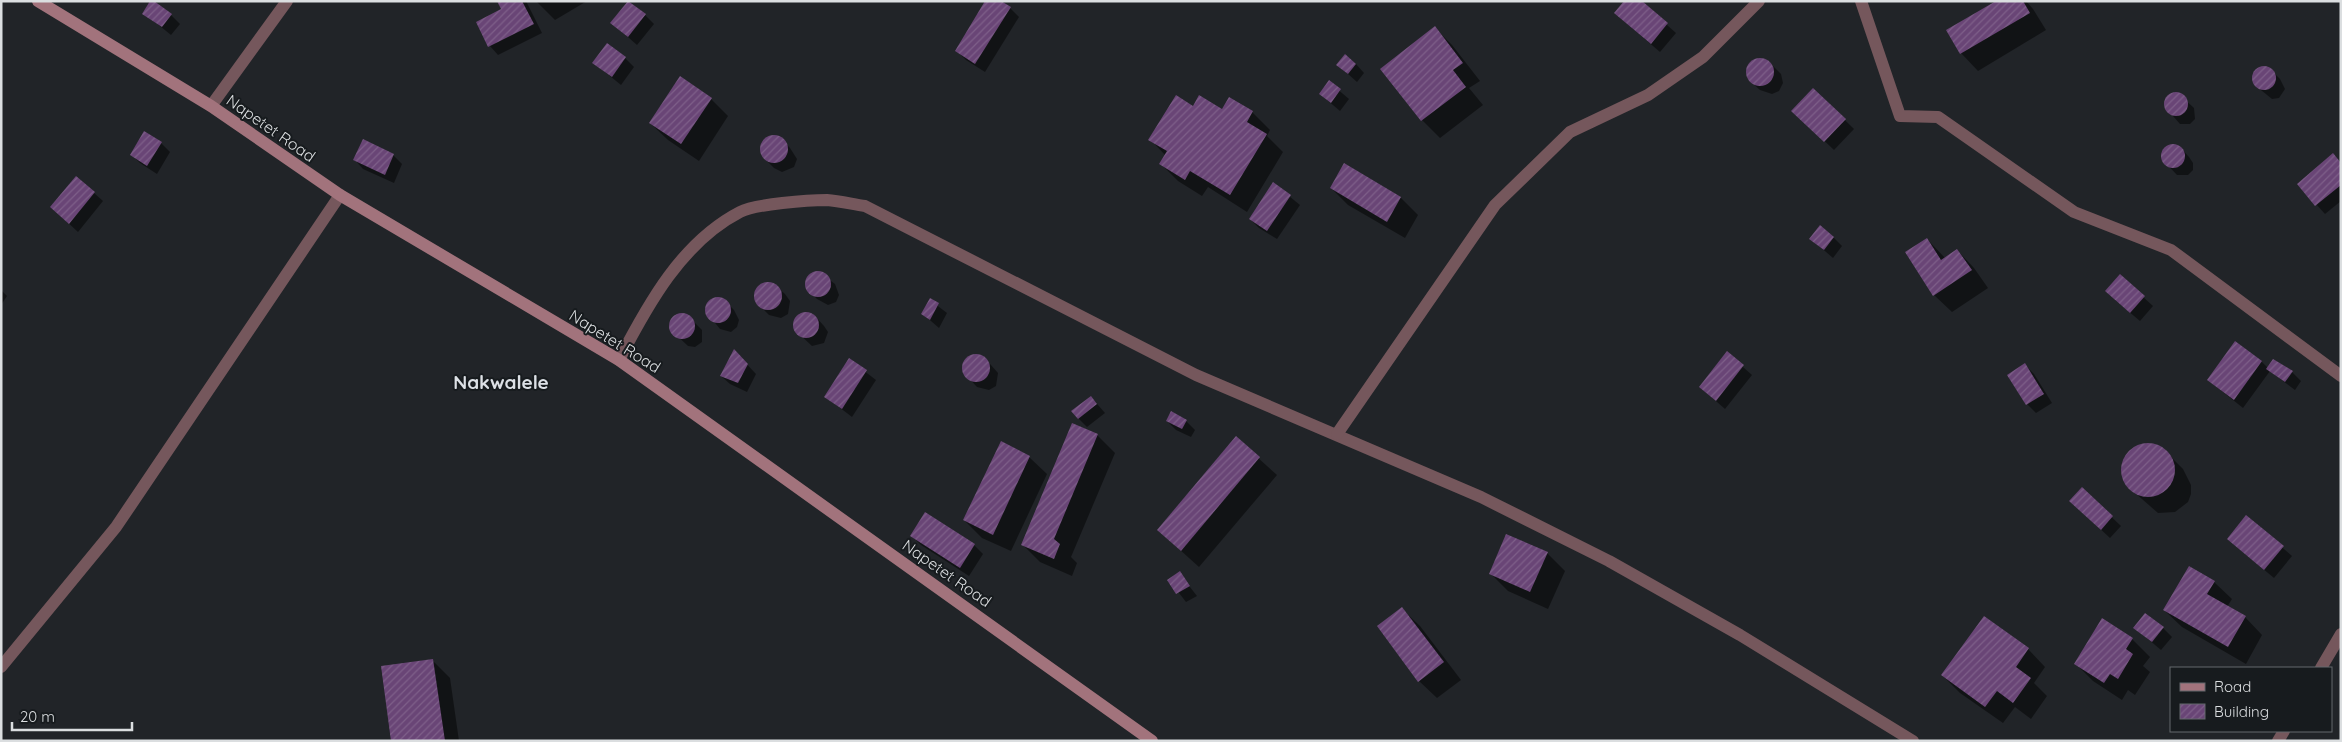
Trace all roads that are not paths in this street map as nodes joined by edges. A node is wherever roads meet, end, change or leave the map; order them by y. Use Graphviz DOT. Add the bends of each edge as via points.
graph roads {
  1 [pos="38,1"];
  2 [pos="287,1"];
  3 [pos="1759,1"];
  4 [pos="1861,1"];
  5 [pos="211,106"];
  6 [pos="340,195"];
  7 [pos="619,360"];
  8 [pos="2341,376"];
  9 [pos="1337,434"];
  10 [pos="2341,634"];
  11 [pos="1,667"];
  12 [pos="2322,667"];
  13 [pos="1152,741"];
  14 [pos="1912,741"];
  1 -- 5 [label="main road, Napetet Road"];
  2 -- 5 [label="street"];
  3 -- 9 [label="street" via="1696,62 1648,95 1570,132 1494,206"];
  4 -- 8 [label="street" via="1900,116 1938,116 2074,212 2171,250"];
  5 -- 6 [label="main road, Napetet Road"];
  6 -- 7 [label="main road, Napetet Road"];
  6 -- 11 [label="street" via="116,527"];
  7 -- 9 [label="street" via="649,302 690,252 716,228 742,211 771,204 827,200 865,206 1196,375"];
  7 -- 13 [label="main road, Napetet Road"];
  9 -- 14 [label="street" via="1481,497 1609,561 1740,635"];
  10 -- 12 [label="street"];
}
